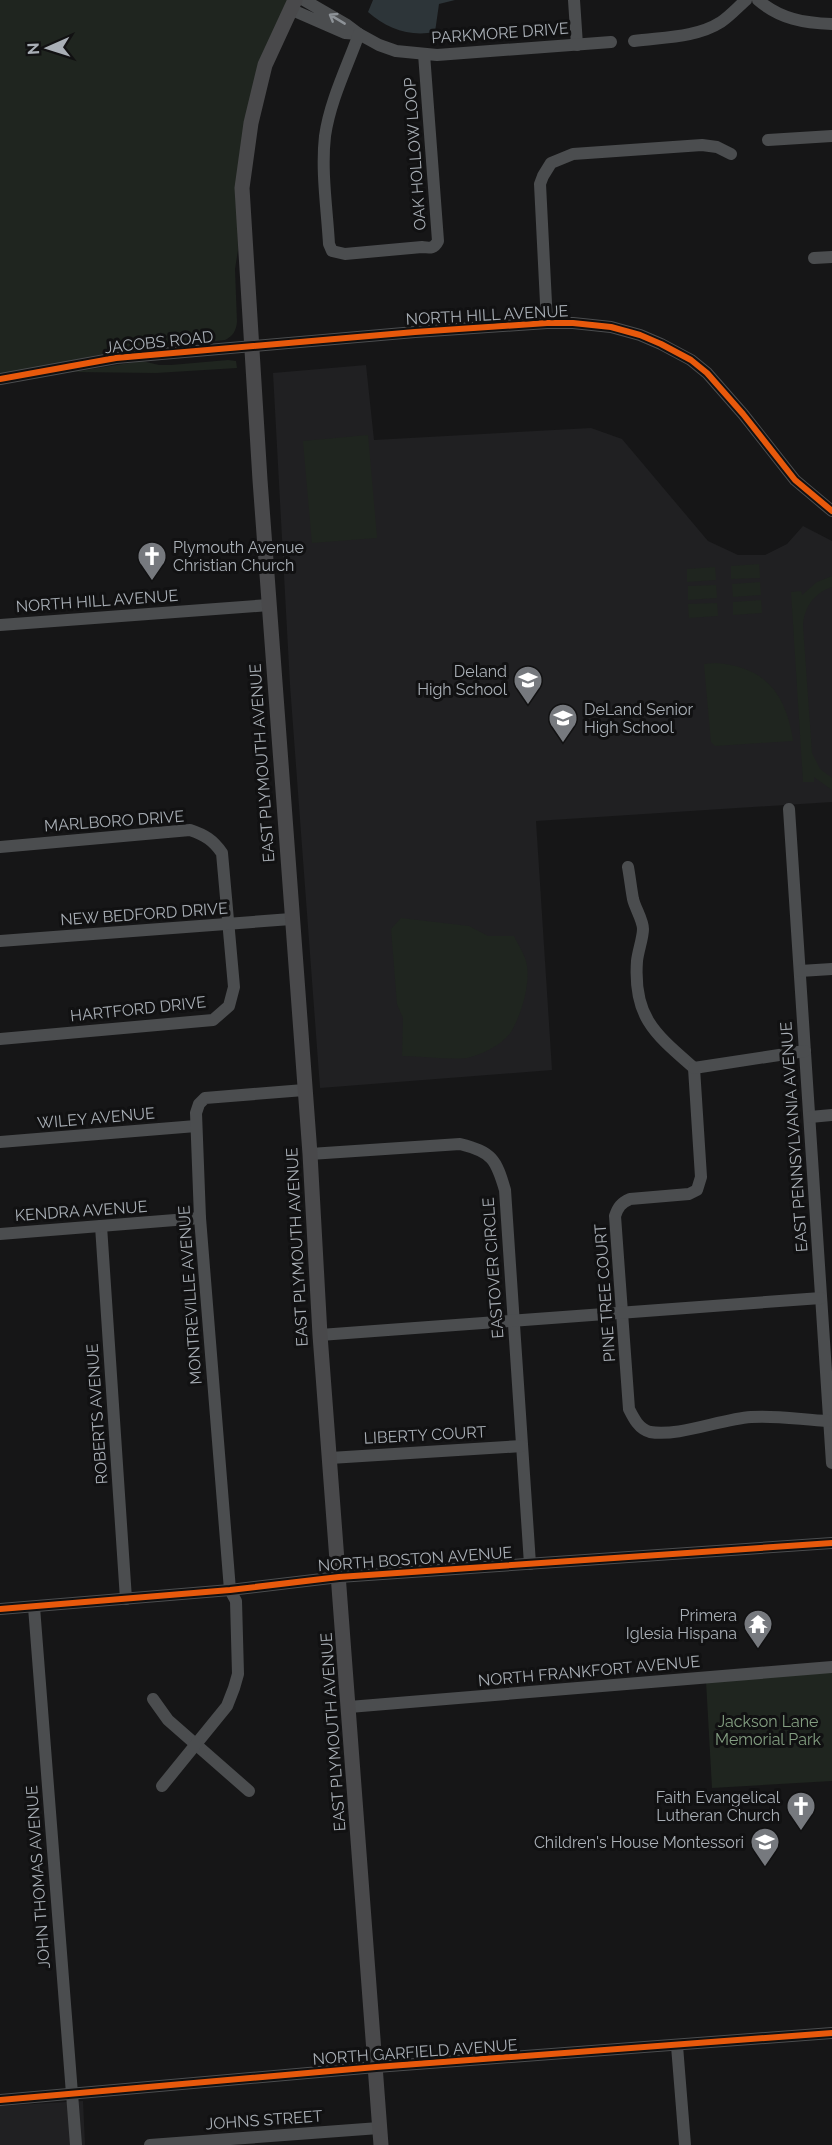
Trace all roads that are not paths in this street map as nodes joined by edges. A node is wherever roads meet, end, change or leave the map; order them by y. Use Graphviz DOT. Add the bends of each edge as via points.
graph roads {
  1 [pos="304,0"];
  2 [pos="574,0"];
  3 [pos="746,0"];
  4 [pos="758,0"];
  5 [pos="292,4"];
  6 [pos="832,24"];
  7 [pos="359,34"];
  8 [pos="634,41"];
  9 [pos="611,42"];
  10 [pos="577,45"];
  11 [pos="424,54"];
  12 [pos="832,136"];
  13 [pos="768,140"];
  14 [pos="731,154"];
  15 [pos="832,257"];
  16 [pos="814,258"];
  17 [pos="547,323"];
  18 [pos="250,347"];
  19 [pos="0,379"];
  20 [pos="832,511"];
  21 [pos="269,605"];
  22 [pos="0,625"];
  23 [pos="789,809"];
  24 [pos="0,847"];
  25 [pos="628,867"];
  26 [pos="291,919"];
  27 [pos="230,925"];
  28 [pos="0,941"];
  29 [pos="832,969"];
  30 [pos="800,971"];
  31 [pos="0,1039"];
  32 [pos="805,1051"];
  33 [pos="694,1068"];
  34 [pos="304,1090"];
  35 [pos="832,1115"];
  36 [pos="810,1117"];
  37 [pos="196,1126"];
  38 [pos="0,1142"];
  39 [pos="310,1154"];
  40 [pos="200,1218"];
  41 [pos="101,1226"];
  42 [pos="0,1234"];
  43 [pos="821,1298"];
  44 [pos="827,1312"];
  45 [pos="623,1313"];
  46 [pos="513,1322"];
  47 [pos="320,1335"];
  48 [pos="829,1421"];
  49 [pos="522,1446"];
  50 [pos="330,1458"];
  51 [pos="832,1463"];
  52 [pos="832,1542"];
  53 [pos="530,1564"];
  54 [pos="339,1576"];
  55 [pos="230,1590"];
  56 [pos="126,1599"];
  57 [pos="34,1607"];
  58 [pos="0,1609"];
  59 [pos="832,1667"];
  60 [pos="153,1700"];
  61 [pos="349,1707"];
  62 [pos="195,1744"];
  63 [pos="162,1786"];
  64 [pos="249,1791"];
  65 [pos="832,2033"];
  66 [pos="677,2046"];
  67 [pos="376,2067"];
  68 [pos="72,2094"];
  69 [pos="0,2100"];
  70 [pos="380,2128"];
  71 [pos="76,2145"];
  72 [pos="150,2145"];
  73 [pos="381,2145"];
  74 [pos="685,2145"];
  7 -- 1 [label="street, PARKMORE DRIVE, one-way"];
  2 -- 10 [label="street"];
  3 -- 8 [label="street" via="706,30"];
  4 -- 6 [label="street" via="783,16 805,23"];
  5 -- 7 [label="street, PARKMORE DRIVE" via="345,33"];
  5 -- 18 [label="main road, EAST PLYMOUTH AVENUE" via="266,65 251,123 242,188"];
  7 -- 11 [label="street, PARKMORE DRIVE" via="379,45"];
  7 -- 11 [label="street, OAK HOLLOW LOOP" via="325,136 329,244 338,253 436,246"];
  9 -- 10 [label="street, PARKMORE DRIVE"];
  10 -- 11 [label="street, PARKMORE DRIVE"];
  12 -- 13 [label="street"];
  14 -- 17 [label="street" via="702,145 573,154 551,163 540,184"];
  15 -- 16 [label="street"];
  17 -- 18 [label="street, NORTH HILL AVENUE"];
  17 -- 20 [label="street, NORTH HILL AVENUE" via="621,330 650,339 691,360 722,388 795,480"];
  18 -- 19 [label="street, JACOBS ROAD" via="116,358"];
  18 -- 21 [label="main road, EAST PLYMOUTH AVENUE"];
  21 -- 22 [label="street, NORTH HILL AVENUE"];
  21 -- 26 [label="main road, EAST PLYMOUTH AVENUE"];
  23 -- 30 [label="street, EAST PENNSYLVANIA AVENUE"];
  24 -- 27 [label="street, MARLBORO DRIVE" via="190,830 203,834 222,853"];
  25 -- 33 [label="street" via="643,929 637,957 639,1003 647,1021"];
  26 -- 27 [label="street, NEW BEDFORD DRIVE"];
  26 -- 34 [label="main road, EAST PLYMOUTH AVENUE"];
  27 -- 28 [label="street, NEW BEDFORD DRIVE"];
  27 -- 31 [label="street, HARTFORD DRIVE" via="234,987 229,1006 213,1020"];
  29 -- 30 [label="street"];
  30 -- 32 [label="street, EAST PENNSYLVANIA AVENUE"];
  32 -- 33 [label="street"];
  32 -- 36 [label="street, EAST PENNSYLVANIA AVENUE"];
  33 -- 45 [label="street, PINE TREE COURT" via="701,1177 697,1190 689,1194 630,1199 618,1207 615,1216"];
  34 -- 37 [label="street, MONTREVILLE AVENUE" via="205,1098 196,1113"];
  34 -- 39 [label="main road, EAST PLYMOUTH AVENUE"];
  35 -- 36 [label="street"];
  36 -- 43 [label="street, EAST PENNSYLVANIA AVENUE"];
  37 -- 38 [label="street, WILEY AVENUE"];
  37 -- 40 [label="street, MONTREVILLE AVENUE"];
  39 -- 46 [label="street, EASTOVER CIRCLE" via="460,1144 481,1149 492,1158 504,1190"];
  39 -- 47 [label="main road, EAST PLYMOUTH AVENUE"];
  40 -- 41 [label="street, KENDRA AVENUE"];
  40 -- 55 [label="street, MONTREVILLE AVENUE"];
  41 -- 42 [label="street, KENDRA AVENUE"];
  41 -- 56 [label="street, ROBERTS AVENUE"];
  43 -- 44 [label="street, EAST PENNSYLVANIA AVENUE"];
  43 -- 45 [label="street"];
  44 -- 48 [label="street, EAST PENNSYLVANIA AVENUE"];
  45 -- 46 [label="street"];
  45 -- 48 [label="street, PINE TREE COURT" via="630,1409 641,1427 669,1432 750,1417"];
  46 -- 47 [label="street"];
  46 -- 49 [label="street, EASTOVER CIRCLE"];
  47 -- 50 [label="main road, EAST PLYMOUTH AVENUE"];
  48 -- 51 [label="street, EAST PENNSYLVANIA AVENUE"];
  49 -- 50 [label="street, LIBERTY COURT"];
  49 -- 53 [label="street, EASTOVER CIRCLE"];
  50 -- 54 [label="main road, EAST PLYMOUTH AVENUE"];
  52 -- 53 [label="street, NORTH BOSTON AVENUE"];
  53 -- 54 [label="street, NORTH BOSTON AVENUE"];
  54 -- 55 [label="street, NORTH BOSTON AVENUE"];
  54 -- 61 [label="main road, EAST PLYMOUTH AVENUE"];
  55 -- 56 [label="street, NORTH BOSTON AVENUE"];
  55 -- 62 [label="street, MONTREVILLE AVENUE" via="236,1601 238,1674 227,1706"];
  56 -- 57 [label="street, NORTH BOSTON AVENUE"];
  57 -- 58 [label="street, NORTH BOSTON AVENUE"];
  57 -- 68 [label="street, JOHN THOMAS AVENUE"];
  59 -- 61 [label="street, NORTH FRANKFORT AVENUE"];
  60 -- 62 [label="street"];
  61 -- 67 [label="main road, EAST PLYMOUTH AVENUE"];
  62 -- 63 [label="street, MONTREVILLE AVENUE"];
  62 -- 64 [label="street"];
  65 -- 66 [label="street, NORTH GARFIELD AVENUE"];
  66 -- 67 [label="street, NORTH GARFIELD AVENUE"];
  66 -- 74 [label="street"];
  67 -- 68 [label="street, NORTH GARFIELD AVENUE"];
  67 -- 70 [label="main road, EAST PLYMOUTH AVENUE"];
  68 -- 69 [label="street, NORTH GARFIELD AVENUE"];
  68 -- 71 [label="street, JOHN THOMAS AVENUE"];
  70 -- 72 [label="street, JOHNS STREET"];
  70 -- 73 [label="main road, EAST PLYMOUTH AVENUE"];
}
